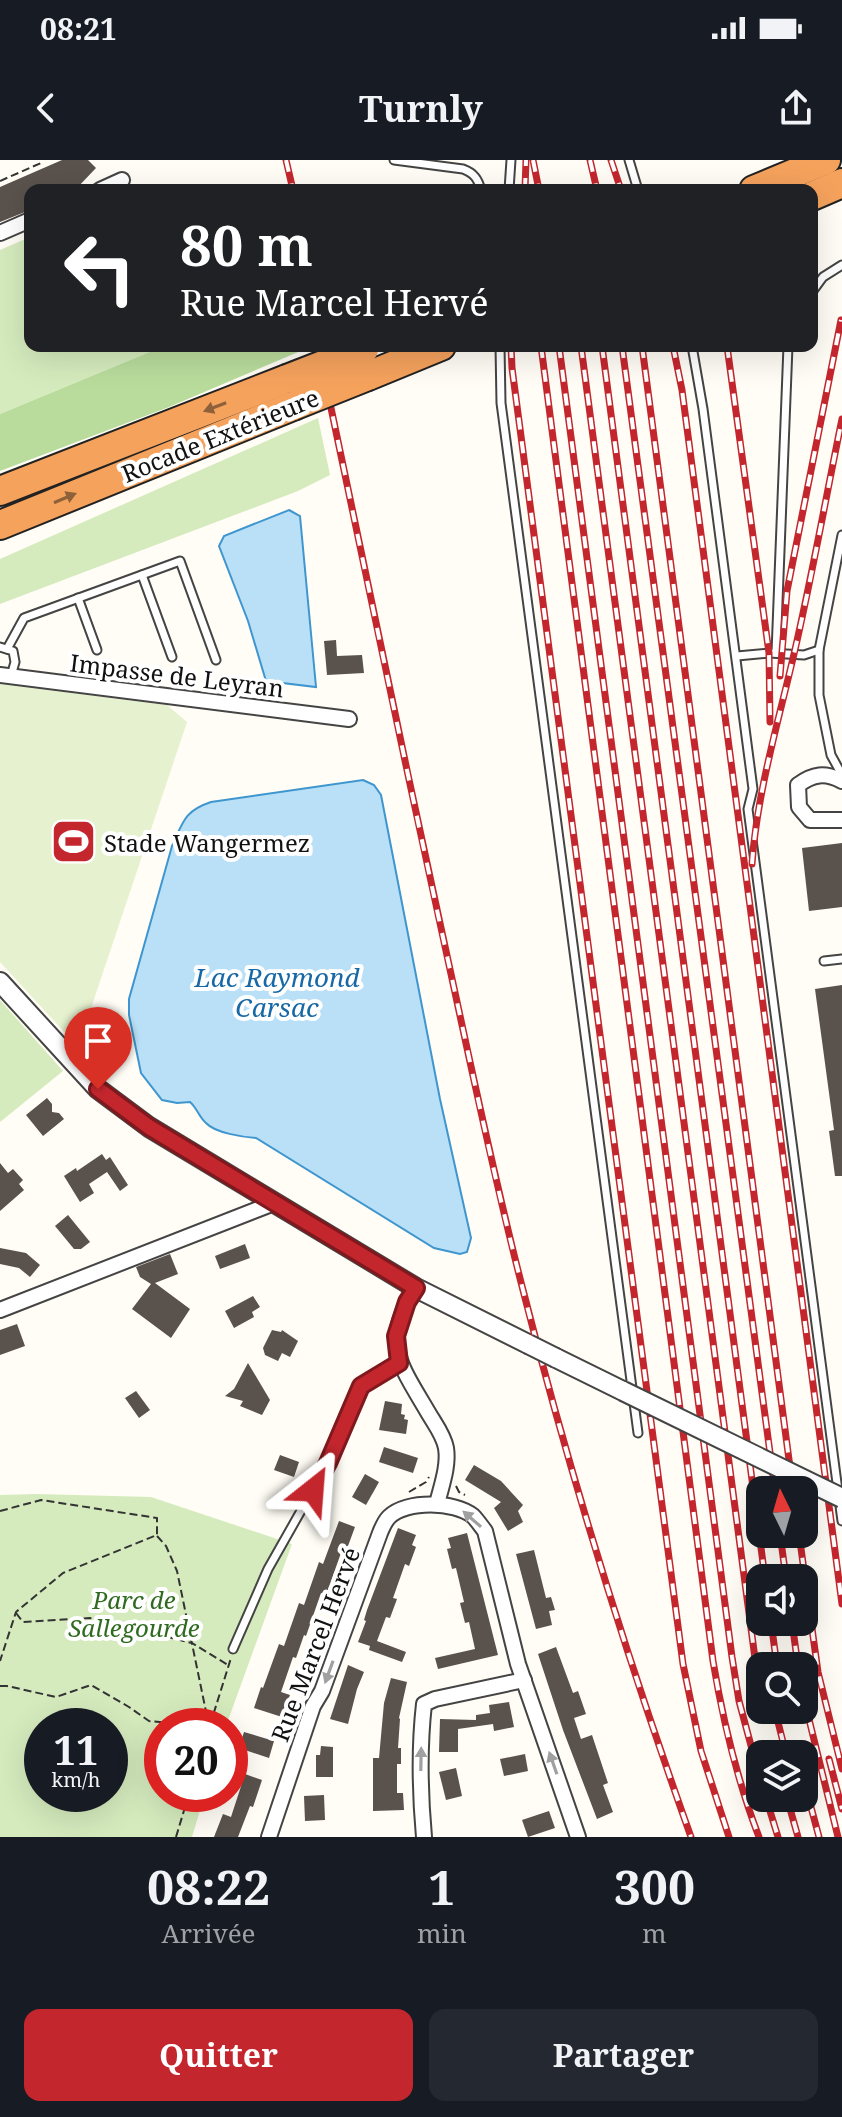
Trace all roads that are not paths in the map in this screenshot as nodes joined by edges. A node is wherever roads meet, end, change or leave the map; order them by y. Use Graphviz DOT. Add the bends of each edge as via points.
graph roads {
  1 [pos="394,160"];
  2 [pos="511,160"];
  3 [pos="629,160"];
  4 [pos="826,160"];
  5 [pos="122,180"];
  6 [pos="842,183"];
  7 [pos="113,184"];
  8 [pos="478,184"];
  9 [pos="509,184"];
  10 [pos="636,184"];
  11 [pos="768,184"];
  12 [pos="818,193"];
  13 [pos="24,223"];
  14 [pos="0,233"];
  15 [pos="842,265"];
  16 [pos="818,284"];
  17 [pos="401,352"];
  18 [pos="500,352"];
  19 [pos="693,352"];
  20 [pos="788,352"];
  21 [pos="367,357"];
  22 [pos="290,392"];
  23 [pos="0,491"];
  24 [pos="0,525"];
  25 [pos="842,535"];
  26 [pos="142,575"];
  27 [pos="78,598"];
  28 [pos="4,648"];
  29 [pos="97,650"];
  30 [pos="819,650"];
  31 [pos="776,653"];
  32 [pos="737,656"];
  33 [pos="172,657"];
  34 [pos="216,660"];
  35 [pos="5,676"];
  36 [pos="349,719"];
  37 [pos="842,778"];
  38 [pos="842,820"];
  39 [pos="842,959"];
  40 [pos="824,961"];
  41 [pos="0,982"];
  42 [pos="274,1203"];
  43 [pos="416,1288"];
  44 [pos="0,1310"];
  45 [pos="399,1363"];
  46 [pos="638,1433"];
  47 [pos="842,1498"];
  48 [pos="437,1504"];
  49 [pos="842,1521"];
  50 [pos="233,1649"];
  51 [pos="524,1680"];
  52 [pos="269,1837"];
  53 [pos="424,1837"];
  54 [pos="578,1837"];
  1 -- 8 [label="lane" via="463,169"];
  2 -- 9 [label="lane"];
  3 -- 10 [label="lane"];
  4 -- 11 [label="highway"];
  5 -- 7 [label="street"];
  6 -- 12 [label="highway"];
  13 -- 14 [label="street"];
  15 -- 16 [label="lane"];
  17 -- 21 [label="highway"];
  18 -- 46 [label="lane" via="501,403"];
  19 -- 32 [label="lane"];
  20 -- 31 [label="lane"];
  21 -- 22 [label="highway, bridge"];
  22 -- 23 [label="highway, one-way"];
  24 -- 22 [label="highway, Rocade Extérieure, one-way"];
  25 -- 30 [label="lane"];
  26 -- 27 [label="lane"];
  26 -- 33 [label="lane"];
  26 -- 34 [label="lane" via="180,561"];
  27 -- 28 [label="lane" via="24,618"];
  27 -- 29 [label="lane"];
  28 -- 35 [label="lane" via="13,651 15,662"];
  30 -- 31 [label="lane"];
  30 -- 37 [label="lane" via="819,695 831,755"];
  31 -- 32 [label="lane"];
  32 -- 49 [label="lane" via="753,789 748,809"];
  35 -- 36 [label="street, Impasse de Leyran"];
  37 -- 38 [label="street" via="810,777 798,785 799,807 810,820"];
  39 -- 40 [label="lane"];
  41 -- 42 [label="street" via="105,1096"];
  42 -- 43 [label="street"];
  42 -- 44 [label="street"];
  43 -- 45 [label="street" via="396,1336"];
  43 -- 47 [label="street, bridge"];
  45 -- 48 [label="street" via="446,1448"];
  45 -- 50 [label="lane" via="361,1386 328,1463 268,1569"];
  51 -- 48 [label="street, one-way" via="485,1531 472,1516"];
  48 -- 52 [label="street, Rue Marcel Hervé, one-way" via="414,1505 390,1515 380,1533"];
  53 -- 51 [label="street, one-way" via="424,1704"];
  54 -- 51 [label="street, one-way"];
}
